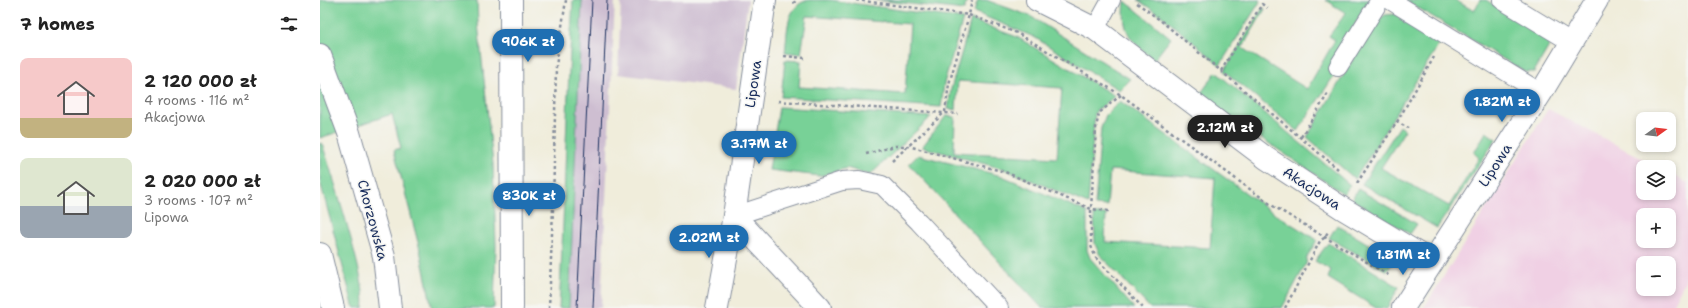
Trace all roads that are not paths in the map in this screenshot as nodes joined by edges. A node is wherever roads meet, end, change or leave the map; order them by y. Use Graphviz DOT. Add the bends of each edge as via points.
graph roads {
  1 [pos="511,0"];
  2 [pos="765,0"];
  3 [pos="1037,0"];
  4 [pos="1111,0"];
  5 [pos="1380,0"];
  6 [pos="1390,0"];
  7 [pos="1502,0"];
  8 [pos="1597,0"];
  9 [pos="1095,29"];
  10 [pos="1571,42"];
  11 [pos="320,54"];
  12 [pos="1338,67"];
  13 [pos="1542,93"];
  14 [pos="734,216"];
  15 [pos="320,254"];
  16 [pos="1432,262"];
  17 [pos="333,308"];
  18 [pos="390,308"];
  19 [pos="512,308"];
  20 [pos="717,308"];
  21 [pos="820,308"];
  22 [pos="999,308"];
  23 [pos="1403,308"];
  1 -- 19 [label="street"];
  2 -- 14 [label="street, Lipowa"];
  3 -- 9 [label="street, Akacjowa"];
  4 -- 9 [label="lane"];
  5 -- 12 [label="lane"];
  6 -- 13 [label="lane"];
  7 -- 10 [label="lane"];
  8 -- 10 [label="street, Lipowa"];
  9 -- 16 [label="street, Akacjowa" via="1266,158 1342,208"];
  10 -- 13 [label="street, Lipowa"];
  11 -- 18 [label="street, Chorzowska" via="349,133 384,256"];
  13 -- 16 [label="street, Lipowa"];
  14 -- 20 [label="street, Lipowa"];
  14 -- 21 [label="street"];
  14 -- 22 [label="lane" via="842,181 859,180 882,185"];
  15 -- 17 [label="street"];
  16 -- 23 [label="street, Lipowa"];
}
